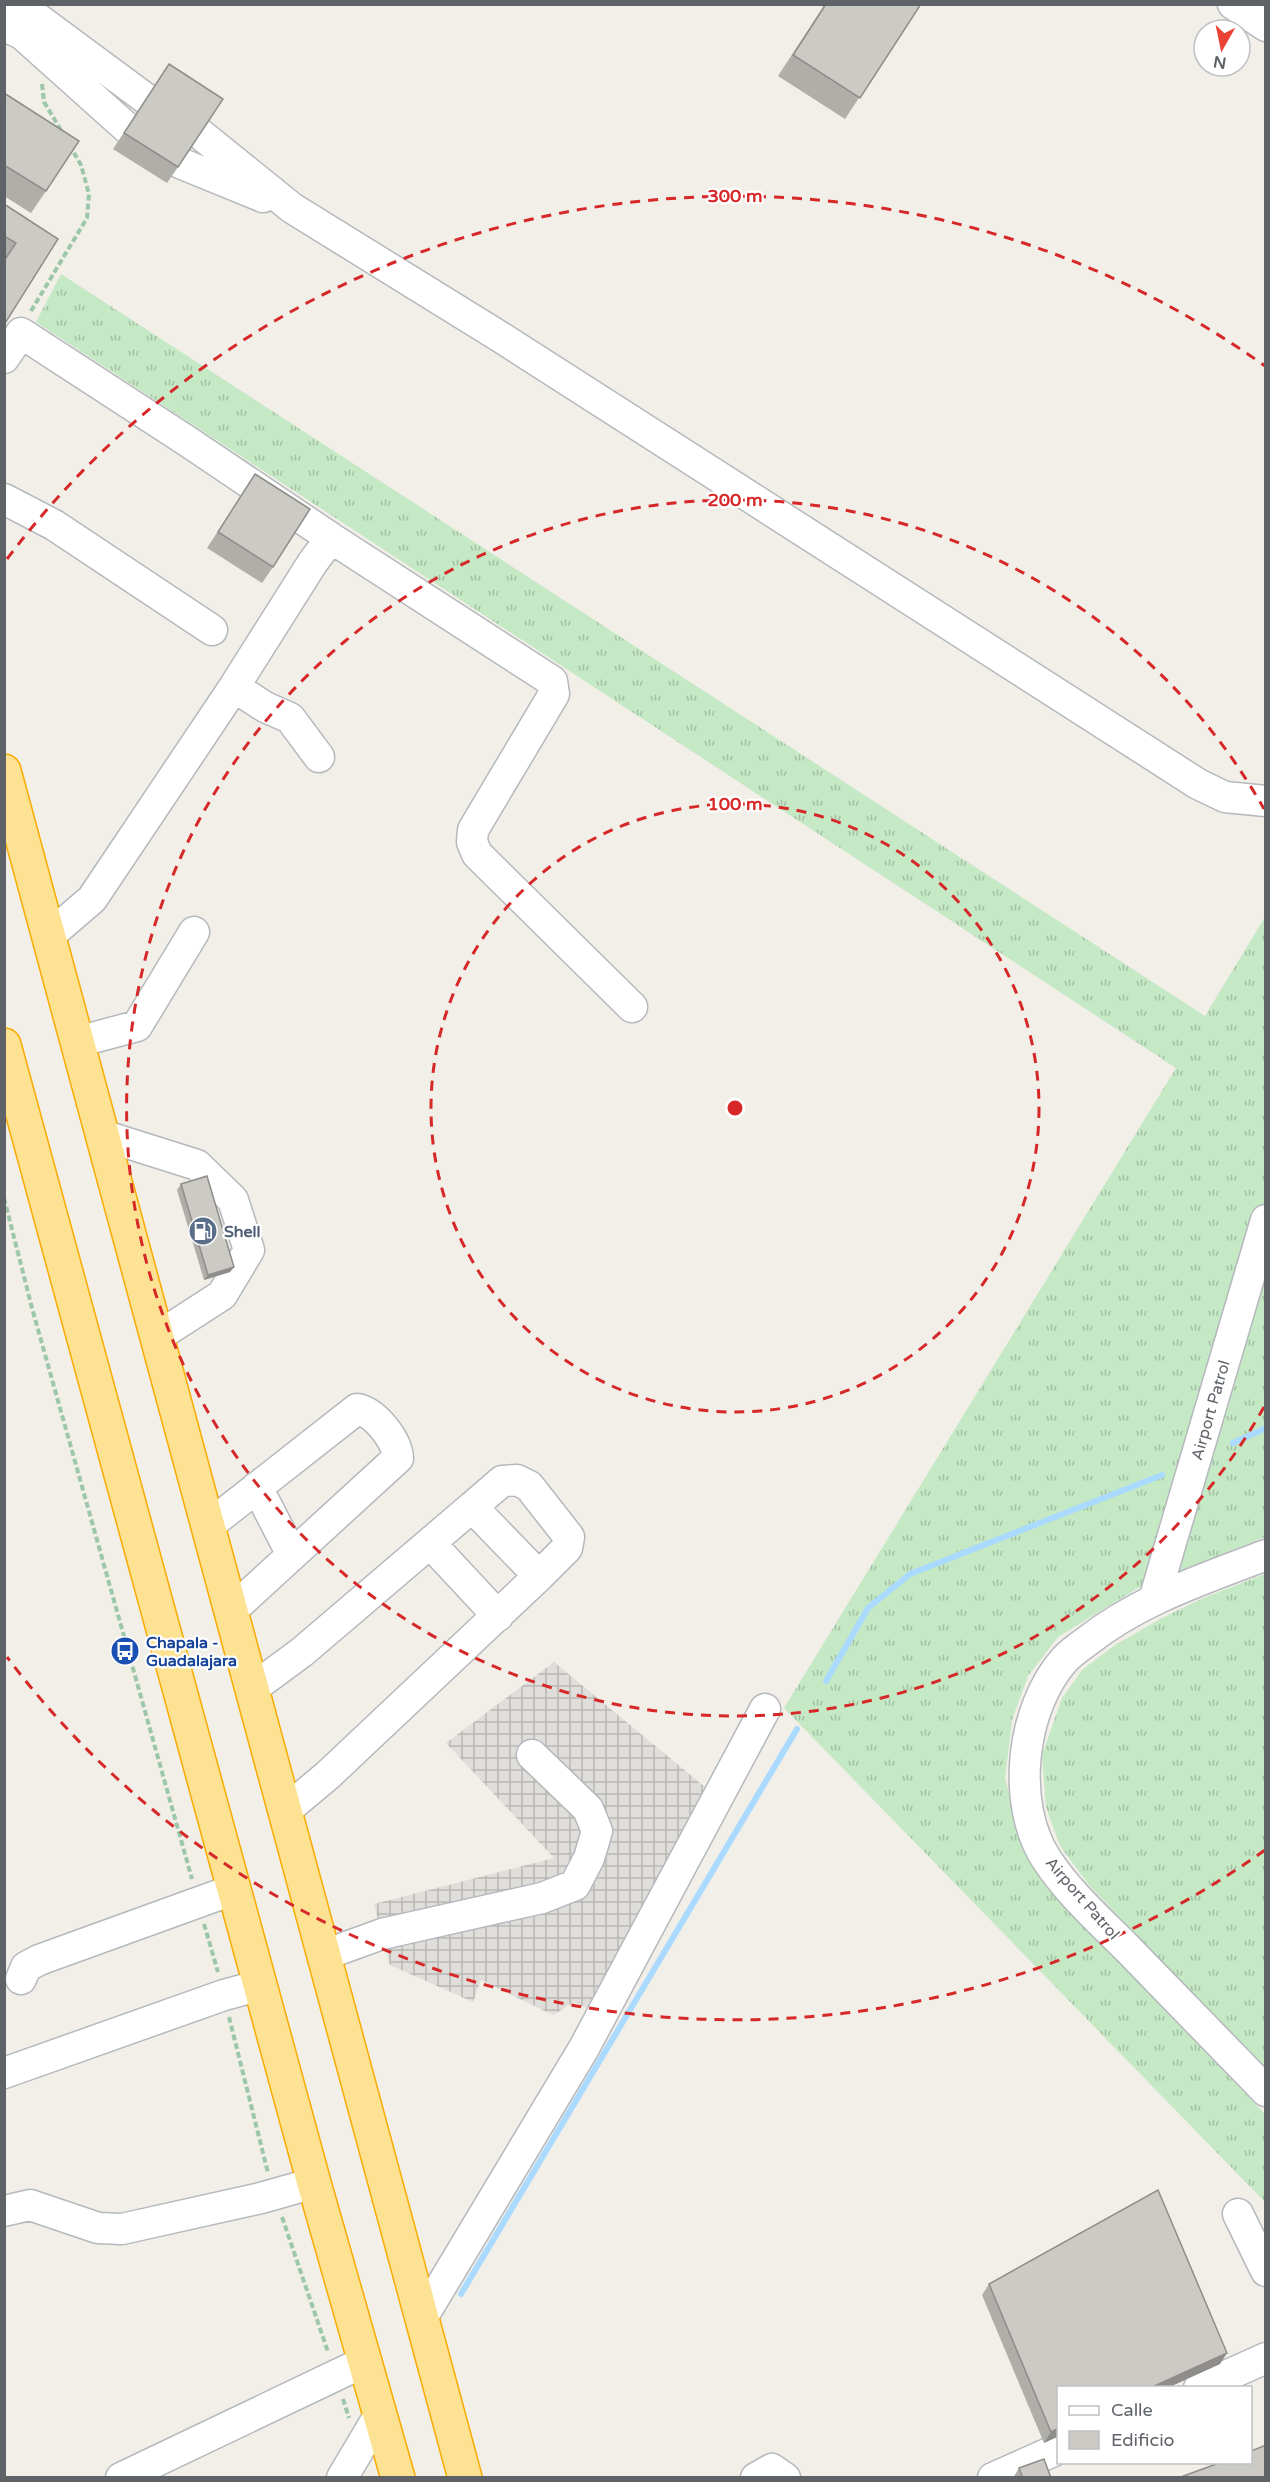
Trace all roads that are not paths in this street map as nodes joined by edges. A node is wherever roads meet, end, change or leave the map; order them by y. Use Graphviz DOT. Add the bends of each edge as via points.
graph roads {
  1 [pos="18,4"];
  2 [pos="1233,4"];
  3 [pos="1264,21"];
  4 [pos="4,26"];
  5 [pos="146,98"];
  6 [pos="127,128"];
  7 [pos="199,133"];
  8 [pos="180,163"];
  9 [pos="292,208"];
  10 [pos="4,358"];
  11 [pos="4,499"];
  12 [pos="331,538"];
  13 [pos="212,630"];
  14 [pos="234,687"];
  15 [pos="319,757"];
  16 [pos="4,771"];
  17 [pos="1266,801"];
  18 [pos="194,932"];
  19 [pos="48,936"];
  20 [pos="633,1006"];
  21 [pos="77,1042"];
  22 [pos="4,1046"];
  23 [pos="102,1135"];
  24 [pos="1266,1220"];
  25 [pos="157,1337"];
  26 [pos="257,1486"];
  27 [pos="472,1507"];
  28 [pos="208,1526"];
  29 [pos="430,1542"];
  30 [pos="292,1555"];
  31 [pos="1266,1555"];
  32 [pos="539,1576"];
  33 [pos="1154,1600"];
  34 [pos="231,1611"];
  35 [pos="498,1616"];
  36 [pos="252,1689"];
  37 [pos="765,1709"];
  38 [pos="532,1755"];
  39 [pos="285,1810"];
  40 [pos="235,1889"];
  41 [pos="324,1955"];
  42 [pos="21,1979"];
  43 [pos="261,1985"];
  44 [pos="4,2073"];
  45 [pos="1266,2091"];
  46 [pos="314,2182"];
  47 [pos="4,2211"];
  48 [pos="1238,2214"];
  49 [pos="1266,2271"];
  50 [pos="422,2318"];
  51 [pos="1266,2358"];
  52 [pos="366,2361"];
  53 [pos="1203,2386"];
  54 [pos="380,2414"];
  55 [pos="1057,2450"];
  56 [pos="121,2478"];
  57 [pos="342,2478"];
  58 [pos="398,2478"];
  59 [pos="465,2478"];
  60 [pos="756,2478"];
  61 [pos="784,2478"];
  62 [pos="993,2478"];
  1 -- 5 [label="street"];
  2 -- 3 [label="street"];
  4 -- 6 [label="street" via="22,34"];
  7 -- 9 [label="street"];
  8 -- 9 [label="street"];
  9 -- 17 [label="street" via="1198,784 1225,797"];
  10 -- 12 [label="street" via="21,333"];
  11 -- 13 [label="street" via="54,525"];
  12 -- 14 [label="street"];
  12 -- 20 [label="street" via="552,681 554,694 473,830 472,842 477,854"];
  14 -- 15 [label="street" via="290,718"];
  14 -- 19 [label="street" via="92,899"];
  16 -- 19 [label="highway"];
  18 -- 21 [label="street" via="136,1026"];
  19 -- 21 [label="highway"];
  21 -- 23 [label="highway"];
  22 -- 40 [label="highway"];
  23 -- 25 [label="highway"];
  23 -- 25 [label="street" via="197,1165 233,1200 249,1250 222,1294"];
  24 -- 33 [label="street, Airport Patrol"];
  25 -- 28 [label="highway"];
  26 -- 28 [label="street"];
  26 -- 30 [label="street"];
  26 -- 30 [label="street" via="357,1409 368,1411 397,1445 398,1458"];
  27 -- 29 [label="street"];
  27 -- 32 [label="street"];
  27 -- 32 [label="street" via="502,1481 517,1480 529,1486 569,1537 567,1548"];
  28 -- 34 [label="highway"];
  29 -- 35 [label="street"];
  29 -- 36 [label="street" via="302,1652"];
  30 -- 34 [label="street"];
  31 -- 33 [label="street, Airport Patrol"];
  32 -- 35 [label="street"];
  33 -- 45 [label="street, Airport Patrol" via="1101,1630 1065,1658 1046,1686 1025,1752 1025,1788 1032,1824 1046,1859 1077,1896"];
  34 -- 36 [label="highway"];
  35 -- 39 [label="street" via="328,1775"];
  36 -- 39 [label="highway"];
  37 -- 50 [label="street" via="584,2048"];
  38 -- 41 [label="street" via="588,1809 597,1831 575,1885 542,1898 382,1934"];
  39 -- 41 [label="highway"];
  40 -- 42 [label="street" via="39,1960 26,1967"];
  40 -- 43 [label="highway"];
  41 -- 50 [label="highway"];
  43 -- 44 [label="street"];
  43 -- 46 [label="highway"];
  46 -- 47 [label="street" via="122,2229 98,2228 30,2205"];
  46 -- 52 [label="highway"];
  48 -- 49 [label="street"];
  50 -- 59 [label="highway"];
  51 -- 53 [label="street"];
  52 -- 54 [label="highway"];
  52 -- 56 [label="street"];
  54 -- 57 [label="street"];
  54 -- 58 [label="highway"];
  55 -- 62 [label="street"];
  60 -- 61 [label="street" via="772,2469"];
}
